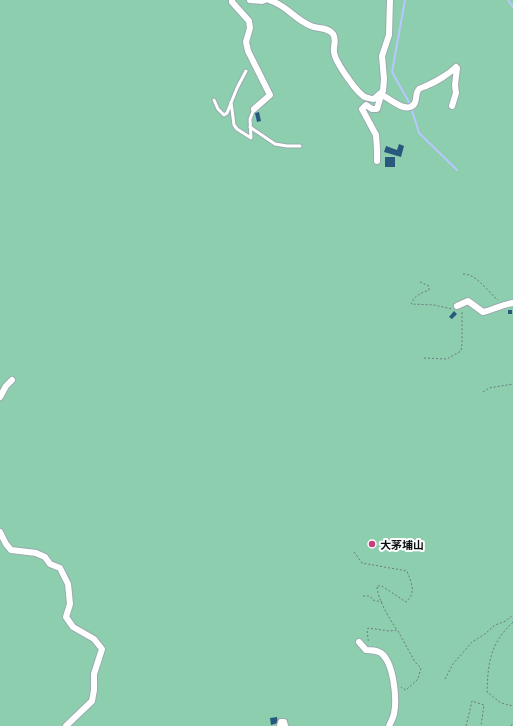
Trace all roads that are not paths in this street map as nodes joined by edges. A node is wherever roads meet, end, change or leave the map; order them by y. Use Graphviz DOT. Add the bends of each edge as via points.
graph roads {
  1 [pos="232,0"];
  2 [pos="250,0"];
  3 [pos="265,0"];
  4 [pos="269,0"];
  5 [pos="390,0"];
  6 [pos="246,71"];
  7 [pos="382,93"];
  8 [pos="214,100"];
  9 [pos="231,102"];
  10 [pos="452,106"];
  11 [pos="254,109"];
  12 [pos="250,127"];
  13 [pos="300,146"];
  14 [pos="377,161"];
  15 [pos="513,303"];
  16 [pos="458,305"];
  17 [pos="12,380"];
  18 [pos="0,397"];
  19 [pos="0,532"];
  20 [pos="359,642"];
  21 [pos="66,726"];
  22 [pos="280,726"];
  23 [pos="285,726"];
  24 [pos="390,726"];
  1 -- 11 [label="street" via="249,21 246,42 248,51 270,95"];
  2 -- 3 [label="street"];
  4 -- 7 [label="street" via="280,3 312,27 329,30 334,35 334,52 352,84 365,97 374,99"];
  5 -- 7 [label="street" via="389,35 382,56"];
  6 -- 9 [label="lane"];
  7 -- 10 [label="street" via="403,107 411,106 417,100 420,88 445,76 456,67 456,94"];
  7 -- 14 [label="street" via="377,109 366,105 362,108 376,135"];
  8 -- 9 [label="lane" via="224,115"];
  9 -- 12 [label="lane" via="234,125 251,138"];
  11 -- 12 [label="lane"];
  12 -- 13 [label="lane" via="275,144"];
  15 -- 16 [label="street" via="483,312 468,301"];
  17 -- 18 [label="street"];
  19 -- 21 [label="street" via="11,550 36,553 60,568 68,584 70,604 66,617 73,627 94,639 102,649 94,674 92,702"];
  20 -- 24 [label="street" via="366,650 374,649 386,660 395,692 394,714"];
  22 -- 23 [label="street" via="281,722 284,722"];
}
